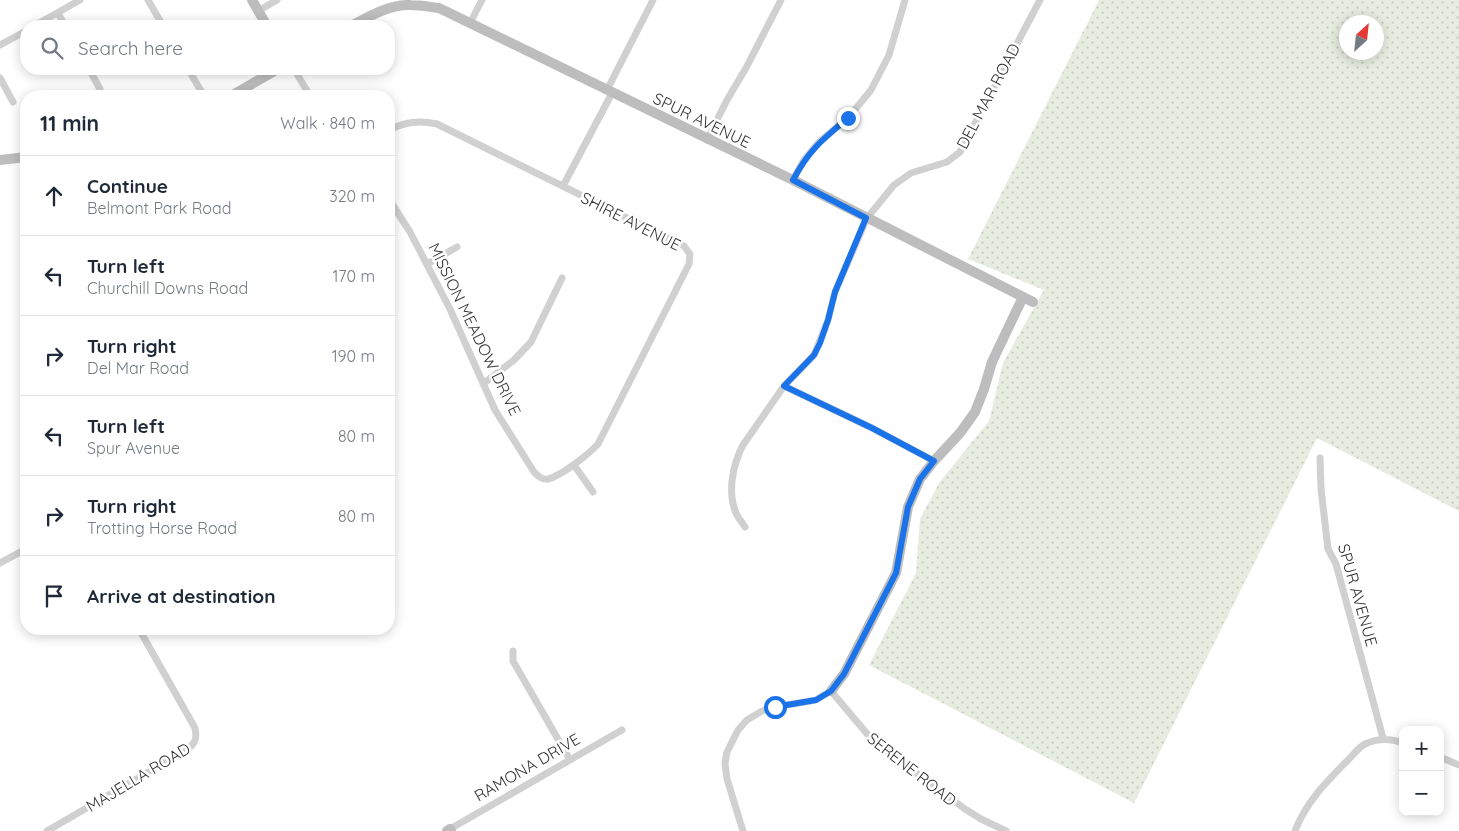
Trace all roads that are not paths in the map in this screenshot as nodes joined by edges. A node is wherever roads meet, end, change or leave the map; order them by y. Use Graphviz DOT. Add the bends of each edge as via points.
graph roads {
  1 [pos="80,0"];
  2 [pos="148,0"];
  3 [pos="252,0"];
  4 [pos="277,0"];
  5 [pos="482,0"];
  6 [pos="653,0"];
  7 [pos="781,0"];
  8 [pos="905,0"];
  9 [pos="1040,0"];
  10 [pos="258,11"];
  11 [pos="58,13"];
  12 [pos="45,20"];
  13 [pos="62,20"];
  14 [pos="160,20"];
  15 [pos="263,20"];
  16 [pos="362,20"];
  17 [pos="470,23"];
  18 [pos="20,34"];
  19 [pos="0,45"];
  20 [pos="92,75"];
  21 [pos="192,75"];
  22 [pos="268,75"];
  23 [pos="298,75"];
  24 [pos="0,78"];
  25 [pos="100,90"];
  26 [pos="200,90"];
  27 [pos="241,90"];
  28 [pos="306,90"];
  29 [pos="609,91"];
  30 [pos="13,102"];
  31 [pos="395,128"];
  32 [pos="707,140"];
  33 [pos="20,158"];
  34 [pos="0,160"];
  35 [pos="793,180"];
  36 [pos="563,186"];
  37 [pos="395,208"];
  38 [pos="866,218"];
  39 [pos="457,247"];
  40 [pos="427,264"];
  41 [pos="562,278"];
  42 [pos="1023,297"];
  43 [pos="1033,302"];
  44 [pos="483,384"];
  45 [pos="784,386"];
  46 [pos="1320,458"];
  47 [pos="934,461"];
  48 [pos="574,464"];
  49 [pos="534,472"];
  50 [pos="593,492"];
  51 [pos="745,527"];
  52 [pos="20,552"];
  53 [pos="0,563"];
  54 [pos="142,635"];
  55 [pos="513,651"];
  56 [pos="831,691"];
  57 [pos="622,730"];
  58 [pos="1383,738"];
  59 [pos="1399,741"];
  60 [pos="1444,758"];
  61 [pos="570,760"];
  62 [pos="1459,764"];
  63 [pos="450,830"];
  64 [pos="47,831"];
  65 [pos="743,831"];
  66 [pos="1006,831"];
  67 [pos="1295,831"];
  1 -- 11 [label="street"];
  2 -- 14 [label="street"];
  3 -- 10 [label="street"];
  4 -- 10 [label="street"];
  5 -- 17 [label="street"];
  6 -- 29 [label="street"];
  7 -- 32 [label="street"];
  8 -- 35 [label="street" via="889,55 871,90 848,118 819,142"];
  9 -- 38 [label="street, DEL MAR ROAD" via="960,152 947,162 911,174 894,185"];
  10 -- 15 [label="street"];
  11 -- 12 [label="street"];
  11 -- 13 [label="street"];
  16 -- 17 [label="street, SPUR AVENUE" via="393,7 411,4 439,8"];
  17 -- 29 [label="street, SPUR AVENUE"];
  18 -- 19 [label="street"];
  20 -- 25 [label="street"];
  21 -- 26 [label="street"];
  22 -- 27 [label="street"];
  23 -- 28 [label="street"];
  24 -- 30 [label="street"];
  29 -- 32 [label="street, SPUR AVENUE"];
  29 -- 36 [label="street"];
  31 -- 36 [label="street, SHIRE AVENUE" via="409,122 437,124"];
  32 -- 35 [label="street, SPUR AVENUE"];
  33 -- 34 [label="street"];
  35 -- 38 [label="street, SPUR AVENUE"];
  36 -- 48 [label="street, SHIRE AVENUE" via="684,246 690,254 688,264 598,444"];
  37 -- 40 [label="street, MISSION MEADOW DRIVE"];
  38 -- 42 [label="street, SPUR AVENUE"];
  38 -- 45 [label="street, DEL MAR ROAD" via="835,292 820,343 814,355"];
  39 -- 40 [label="street"];
  40 -- 44 [label="street, MISSION MEADOW DRIVE"];
  41 -- 44 [label="street" via="531,342"];
  42 -- 43 [label="street, SPUR AVENUE"];
  42 -- 47 [label="street" via="992,362 975,412"];
  44 -- 49 [label="street, MISSION MEADOW DRIVE" via="495,410"];
  45 -- 47 [label="street"];
  45 -- 51 [label="street, DEL MAR ROAD" via="743,445 735,465 732,498"];
  46 -- 58 [label="street, SPUR AVENUE" via="1328,549 1336,564"];
  47 -- 56 [label="street" via="920,479 908,507 896,573 844,674"];
  48 -- 49 [label="street, SHIRE AVENUE" via="549,479 542,479"];
  48 -- 50 [label="street"];
  52 -- 53 [label="street"];
  54 -- 64 [label="street, MAJELLA ROAD" via="194,728 194,744"];
  55 -- 61 [label="street" via="513,661"];
  56 -- 65 [label="street" via="816,700 762,711 738,730 725,763"];
  56 -- 66 [label="street, SERENE ROAD" via="874,742 981,820"];
  57 -- 61 [label="street, RAMONA DRIVE"];
  58 -- 59 [label="street"];
  58 -- 67 [label="street" via="1364,744 1322,786"];
  60 -- 62 [label="street"];
  61 -- 63 [label="street, RAMONA DRIVE"];
}
